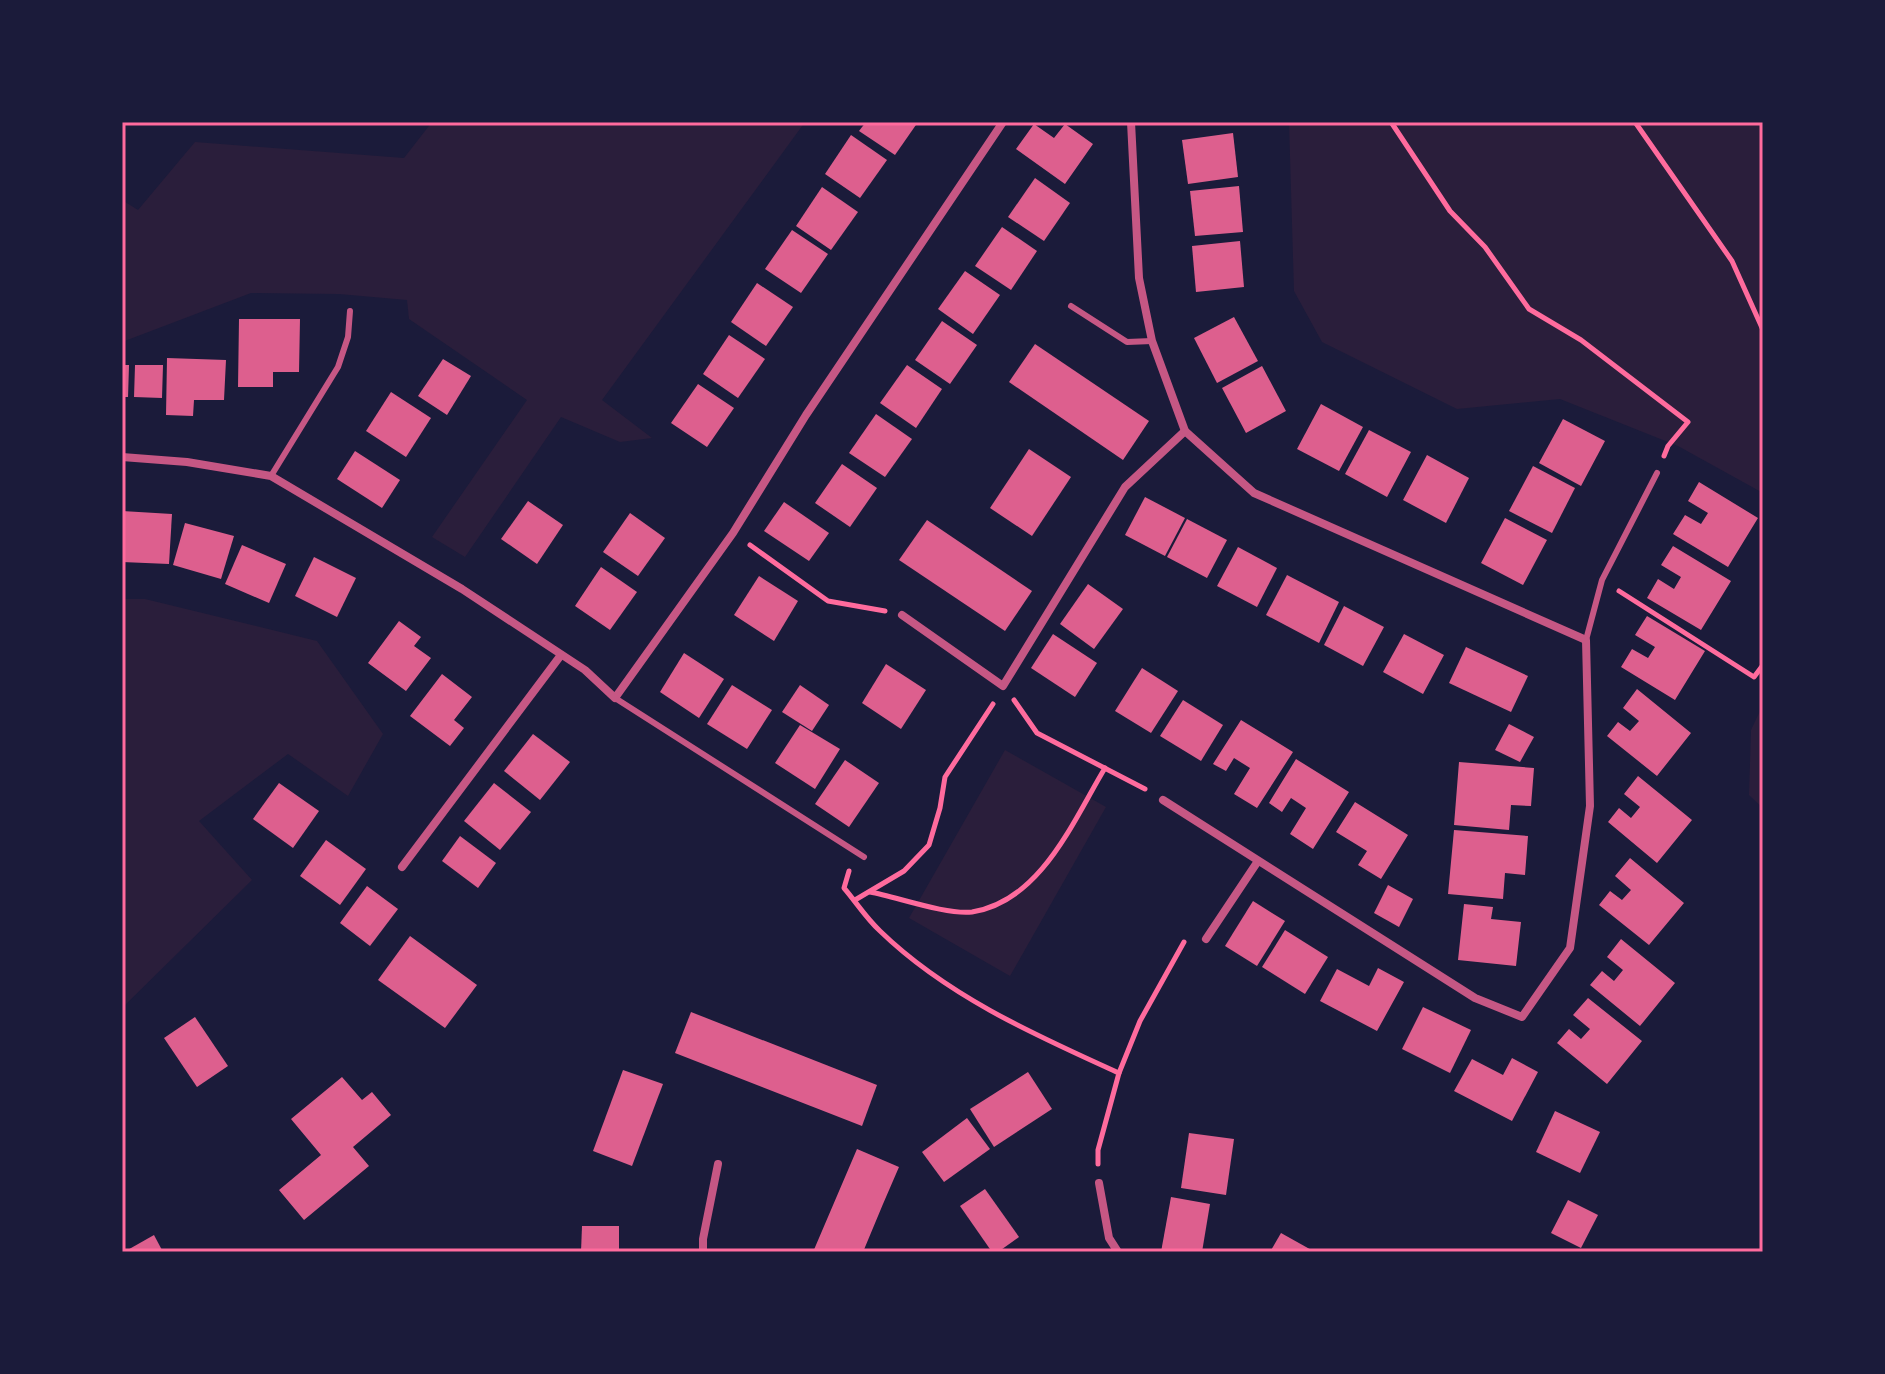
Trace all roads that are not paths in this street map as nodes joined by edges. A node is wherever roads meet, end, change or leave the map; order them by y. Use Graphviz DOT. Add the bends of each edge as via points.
graph roads {
  1 [pos="1003,122"];
  2 [pos="1131,122"];
  3 [pos="1071,306"];
  4 [pos="350,311"];
  5 [pos="1152,341"];
  6 [pos="1185,431"];
  7 [pos="122,457"];
  8 [pos="1657,473"];
  9 [pos="271,476"];
  10 [pos="902,615"];
  11 [pos="1586,640"];
  12 [pos="561,655"];
  13 [pos="615,698"];
  14 [pos="1163,800"];
  15 [pos="864,857"];
  16 [pos="1258,861"];
  17 [pos="402,867"];
  18 [pos="1206,939"];
  19 [pos="718,1164"];
  20 [pos="1099,1183"];
  21 [pos="703,1252"];
  22 [pos="1118,1252"];
  1 -- 13 [label="street" via="733,533"];
  2 -- 5 [label="street" via="1139,278"];
  3 -- 5 [label="lane" via="1127,342"];
  4 -- 9 [label="lane" via="338,367"];
  5 -- 6 [label="street"];
  6 -- 10 [label="street" via="1125,487 1003,686"];
  6 -- 11 [label="street" via="1254,493"];
  7 -- 9 [label="street"];
  8 -- 11 [label="lane" via="1602,580"];
  9 -- 12 [label="street" via="462,589"];
  11 -- 16 [label="street" via="1590,806 1570,948 1522,1017 1475,998"];
  12 -- 13 [label="street"];
  12 -- 17 [label="street"];
  13 -- 15 [label="lane"];
  14 -- 16 [label="street"];
  16 -- 18 [label="street"];
  19 -- 21 [label="street"];
  20 -- 22 [label="street" via="1109,1238"];
}
